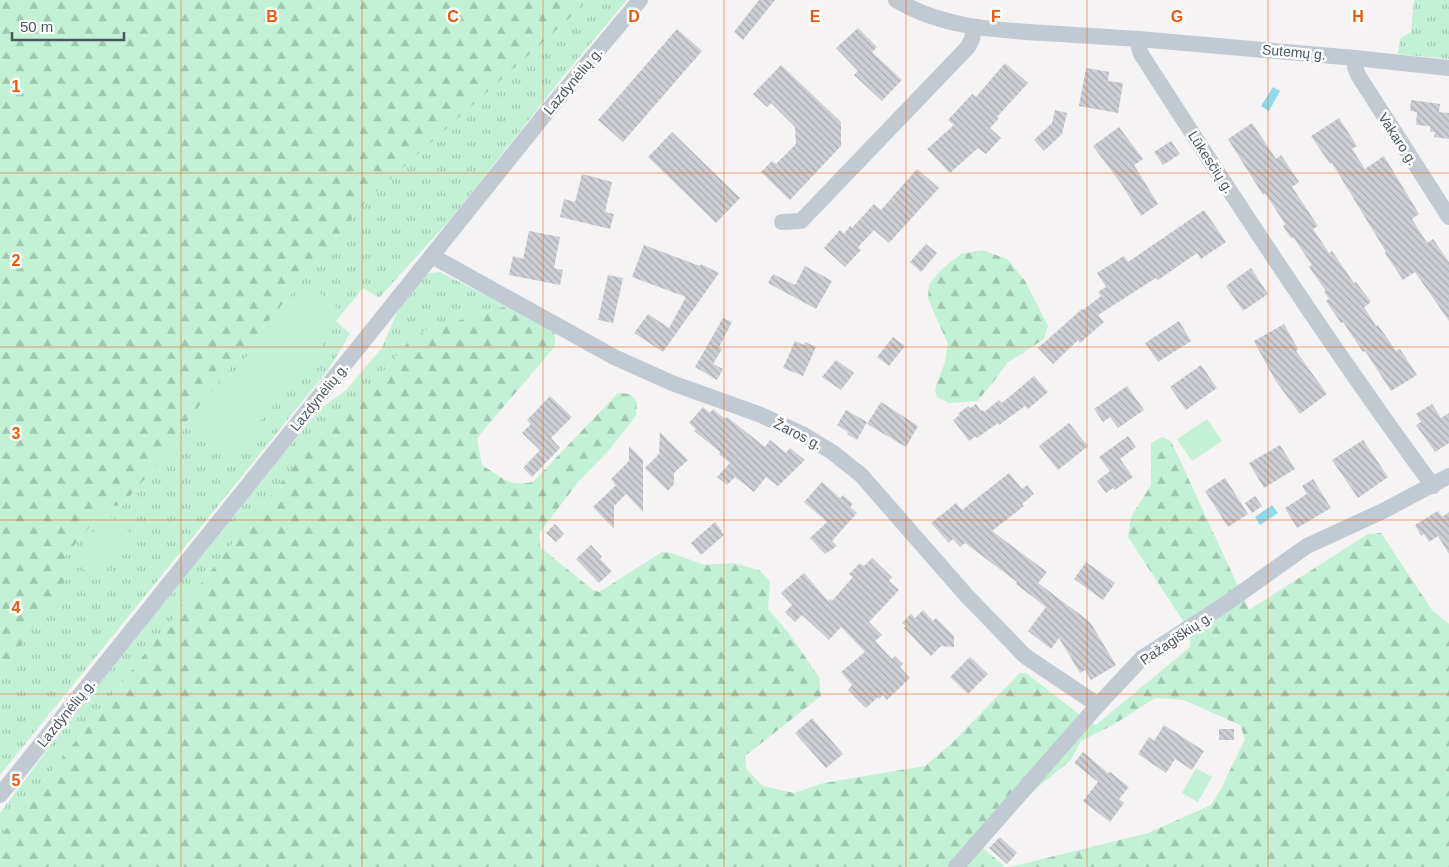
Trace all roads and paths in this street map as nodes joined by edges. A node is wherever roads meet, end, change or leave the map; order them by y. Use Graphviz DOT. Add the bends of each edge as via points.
graph roads {
  1 [pos="640,0"];
  2 [pos="896,0"];
  3 [pos="974,28"];
  4 [pos="1139,40"];
  5 [pos="1355,58"];
  6 [pos="1449,68"];
  7 [pos="1449,217"];
  8 [pos="782,222"];
  9 [pos="432,256"];
  10 [pos="1449,476"];
  11 [pos="1433,486"];
  12 [pos="1098,705"];
  13 [pos="0,795"];
  14 [pos="956,867"];
  1 -- 9 [label="street, Lazdynėlių g."];
  2 -- 3 [label="street" via="941,20"];
  3 -- 4 [label="street"];
  3 -- 8 [label="street" via="968,47 800,221"];
  4 -- 5 [label="street, Sutemų g."];
  4 -- 11 [label="street, Lūkesčių g." via="1141,54 1257,234"];
  5 -- 6 [label="street, Sutemų g."];
  5 -- 7 [label="street, Vakaro g." via="1354,67 1358,75"];
  9 -- 12 [label="street, Žaros g." via="614,357 672,383 760,415 832,452 862,475 966,595 1025,656"];
  9 -- 13 [label="street, Lazdynėlių g."];
  10 -- 11 [label="street, Pažagiškių g."];
  11 -- 12 [label="street, Pažagiškių g." via="1307,546 1142,658"];
  12 -- 14 [label="street, Pažagiškių g."];
}
